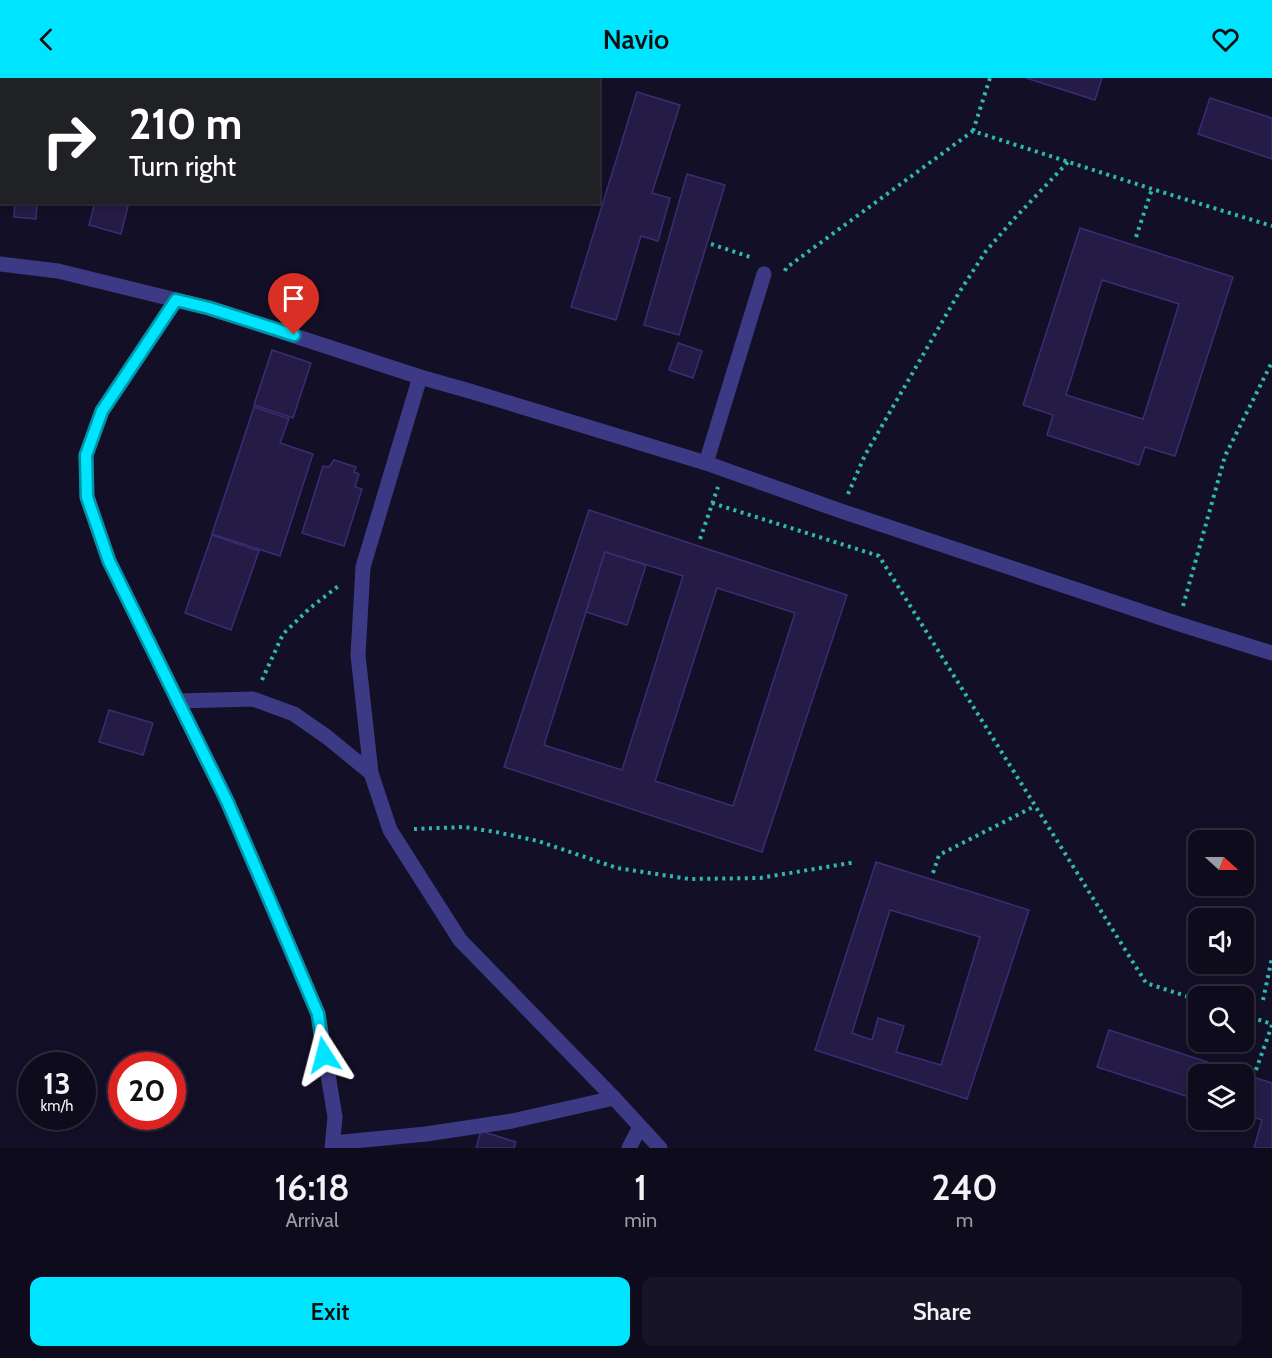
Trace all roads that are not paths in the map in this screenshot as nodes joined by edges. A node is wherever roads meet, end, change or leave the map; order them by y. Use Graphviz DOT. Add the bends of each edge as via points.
graph roads {
  1 [pos="0,264"];
  2 [pos="770,269"];
  3 [pos="176,300"];
  4 [pos="420,377"];
  5 [pos="706,463"];
  6 [pos="1272,653"];
  7 [pos="177,701"];
  8 [pos="371,773"];
  9 [pos="614,1098"];
  10 [pos="640,1127"];
  11 [pos="333,1145"];
  12 [pos="629,1148"];
  13 [pos="660,1148"];
  1 -- 3 [label="lane" via="58,271"];
  2 -- 5 [label="lane"];
  3 -- 4 [label="lane"];
  3 -- 7 [label="lane" via="102,411 86,455 87,497 109,561"];
  4 -- 5 [label="lane"];
  4 -- 8 [label="lane" via="363,567 358,655"];
  5 -- 6 [label="lane"];
  7 -- 8 [label="lane" via="253,699 294,714"];
  7 -- 11 [label="lane" via="227,801 318,1014 335,1117"];
  8 -- 9 [label="lane" via="390,830 460,940"];
  9 -- 10 [label="lane"];
  9 -- 11 [label="lane" via="512,1121"];
  10 -- 12 [label="lane"];
  10 -- 13 [label="lane"];
}
